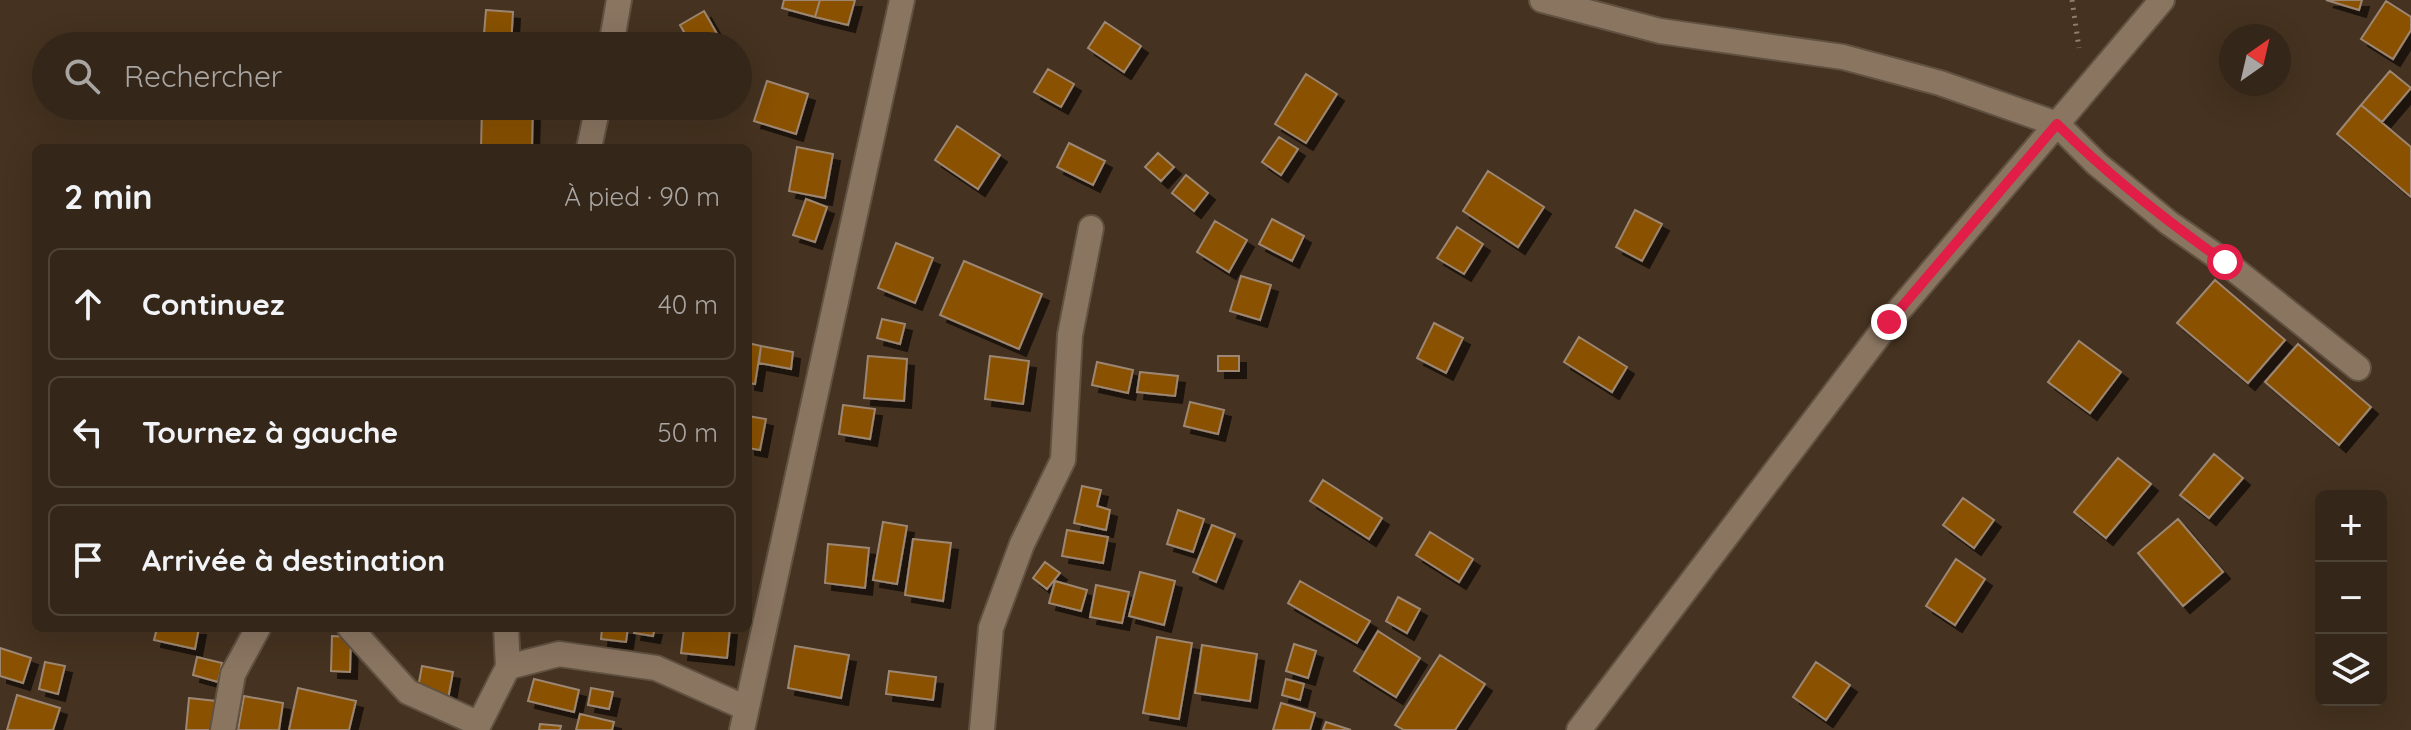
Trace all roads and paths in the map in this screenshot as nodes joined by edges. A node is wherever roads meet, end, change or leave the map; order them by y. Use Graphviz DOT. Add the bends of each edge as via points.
graph roads {
  1 [pos="619,0"];
  2 [pos="902,0"];
  3 [pos="1542,0"];
  4 [pos="2162,0"];
  5 [pos="613,32"];
  6 [pos="595,120"];
  7 [pos="2057,124"];
  8 [pos="590,144"];
  9 [pos="1091,228"];
  10 [pos="2358,368"];
  11 [pos="256,632"];
  12 [pos="354,632"];
  13 [pos="506,632"];
  14 [pos="508,667"];
  15 [pos="744,719"];
  16 [pos="476,726"];
  17 [pos="223,730"];
  18 [pos="982,730"];
  19 [pos="1579,730"];
  1 -- 5 [label="street"];
  2 -- 15 [label="street"];
  3 -- 7 [label="street" via="1660,31 1843,57 1940,83"];
  4 -- 7 [label="street"];
  6 -- 8 [label="street"];
  7 -- 10 [label="street" via="2169,223"];
  7 -- 19 [label="street" via="1889,322"];
  9 -- 18 [label="street" via="1070,335 1063,460 1022,544 991,628"];
  11 -- 17 [label="street" via="233,674"];
  12 -- 16 [label="street" via="408,692"];
  13 -- 14 [label="street"];
  14 -- 15 [label="street" via="559,654 656,668"];
  14 -- 16 [label="street"];
}
